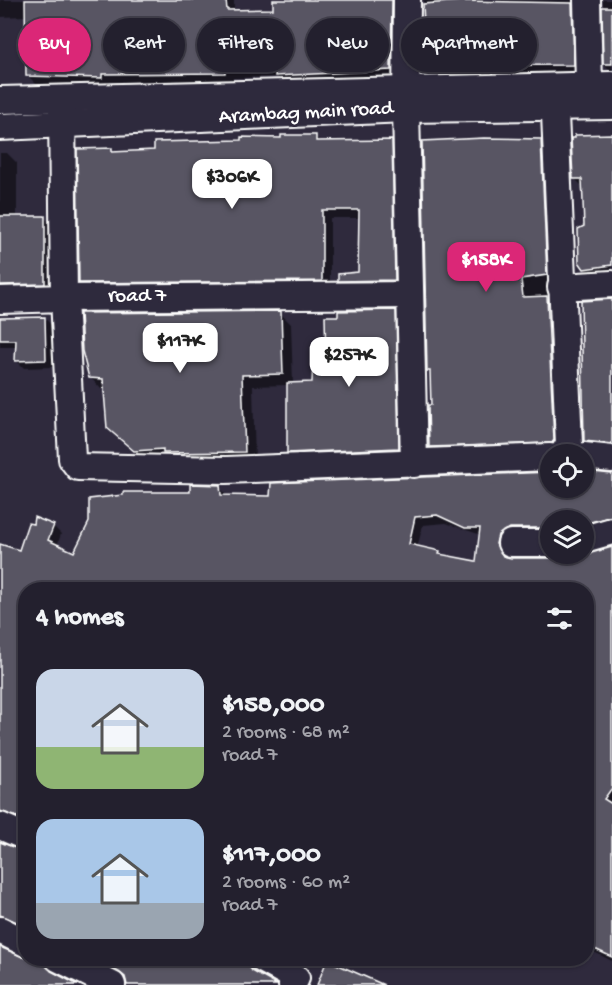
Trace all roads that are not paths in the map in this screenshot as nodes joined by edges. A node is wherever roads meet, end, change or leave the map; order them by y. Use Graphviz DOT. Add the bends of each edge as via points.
graph roads {
  1 [pos="407,0"];
  2 [pos="587,0"];
  3 [pos="600,85"];
  4 [pos="554,96"];
  5 [pos="62,99"];
  6 [pos="0,100"];
  7 [pos="406,100"];
  8 [pos="612,106"];
  9 [pos="62,126"];
  10 [pos="0,127"];
  11 [pos="612,284"];
  12 [pos="561,287"];
  13 [pos="410,295"];
  14 [pos="64,298"];
  15 [pos="0,300"];
  16 [pos="568,444"];
  17 [pos="540,457"];
  18 [pos="594,457"];
  19 [pos="612,459"];
  20 [pos="414,464"];
  21 [pos="612,531"];
  22 [pos="594,536"];
  23 [pos="512,543"];
  24 [pos="540,543"];
  25 [pos="0,826"];
  26 [pos="18,834"];
  27 [pos="0,930"];
  28 [pos="18,939"];
  29 [pos="74,966"];
  30 [pos="274,966"];
  31 [pos="112,985"];
  32 [pos="292,985"];
  1 -- 7 [label="street"];
  2 -- 3 [label="street"];
  3 -- 4 [label="street, Arambag main road"];
  4 -- 7 [label="street, Arambag main road"];
  4 -- 8 [label="street, Arambag main road"];
  4 -- 12 [label="street"];
  5 -- 6 [label="street, Arambag main road"];
  5 -- 7 [label="street, Arambag main road"];
  5 -- 9 [label="street"];
  7 -- 9 [label="street, Arambag main road"];
  7 -- 13 [label="street"];
  9 -- 10 [label="street, Arambag main road"];
  9 -- 14 [label="street"];
  11 -- 12 [label="street"];
  12 -- 16 [label="street"];
  13 -- 14 [label="street, road 7"];
  13 -- 20 [label="street"];
  14 -- 15 [label="street, road 7"];
  14 -- 20 [label="street" via="72,459 78,467 226,470"];
  17 -- 20 [label="street"];
  18 -- 19 [label="street"];
  21 -- 22 [label="street"];
  23 -- 24 [label="street"];
  25 -- 26 [label="street"];
  27 -- 28 [label="street"];
  29 -- 31 [label="street"];
  30 -- 32 [label="street" via="296,978"];
}
